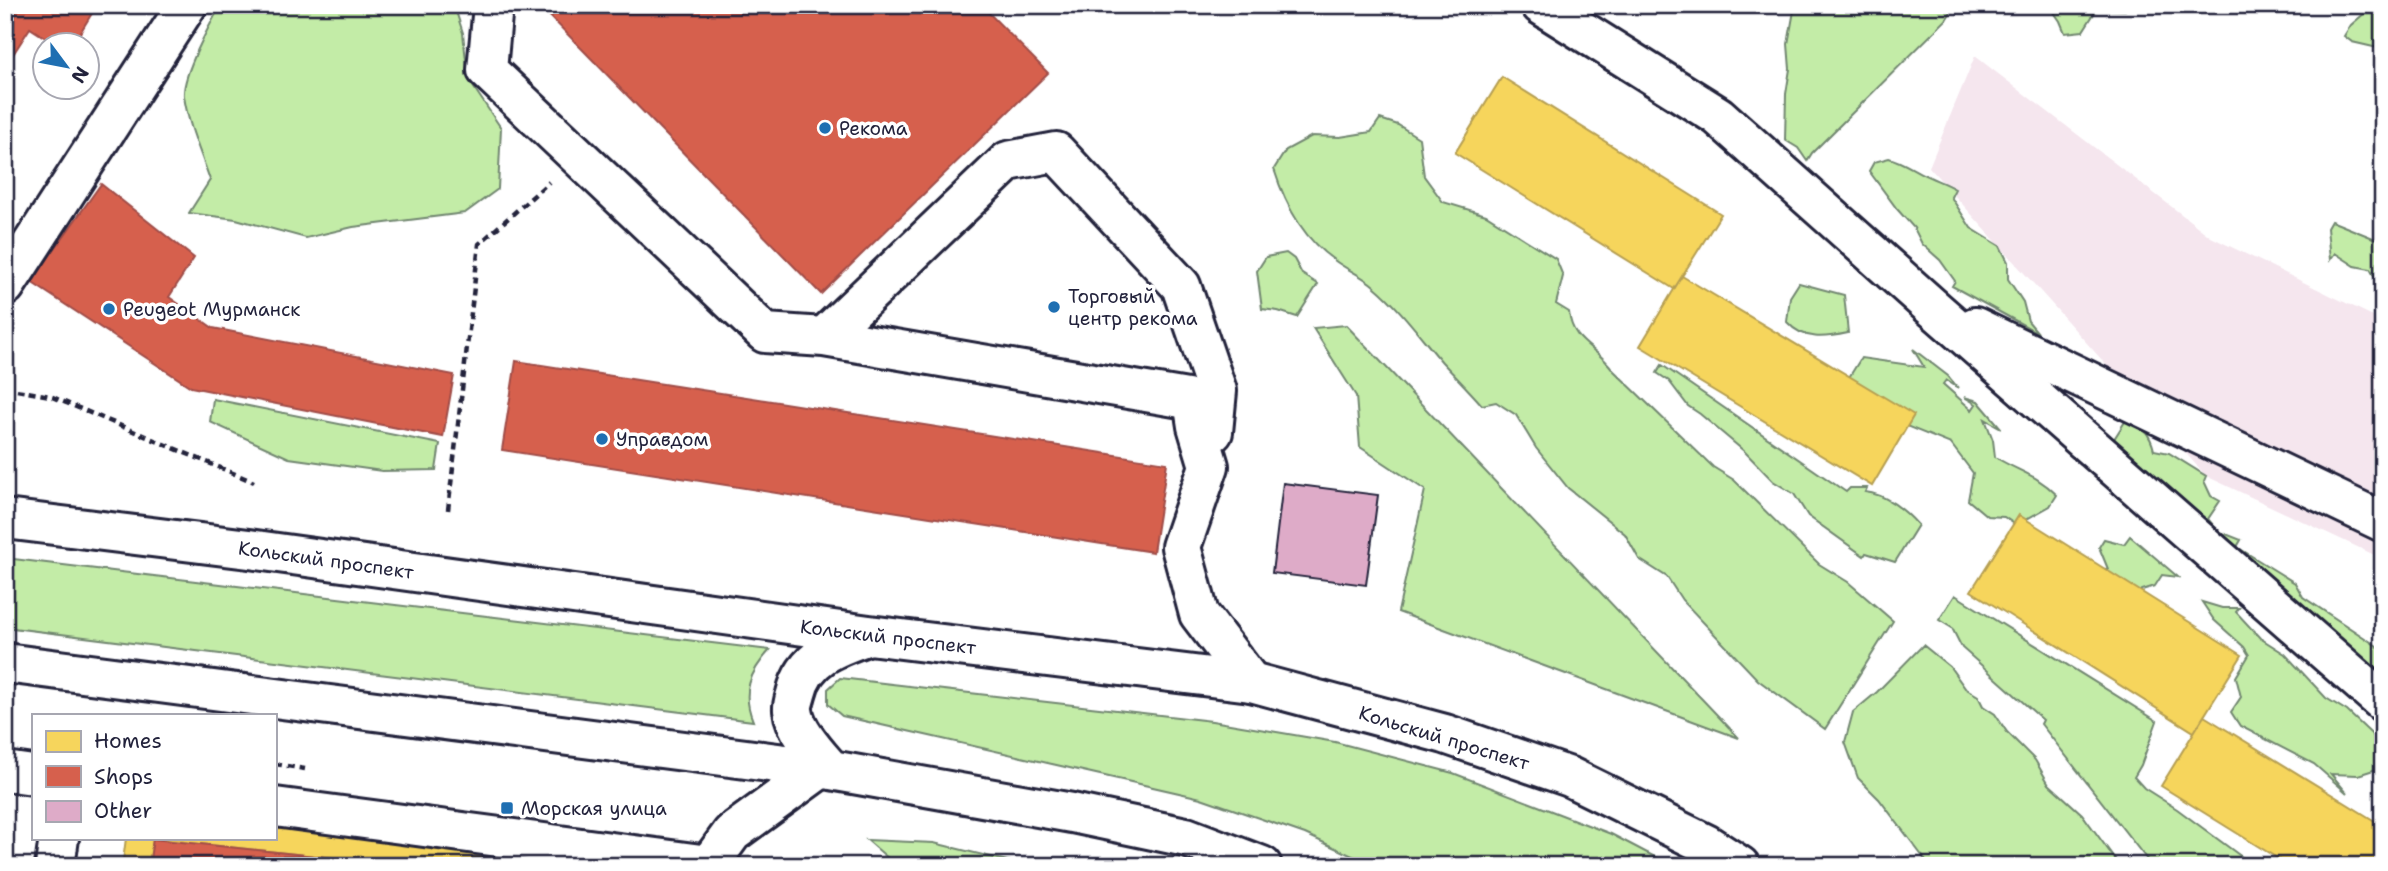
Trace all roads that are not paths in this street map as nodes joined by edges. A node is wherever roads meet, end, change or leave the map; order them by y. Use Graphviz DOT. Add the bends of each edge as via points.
graph roads {
  1 [pos="187,5"];
  2 [pos="493,5"];
  3 [pos="1541,5"];
  4 [pos="5,286"];
  5 [pos="1932,307"];
  6 [pos="824,337"];
  7 [pos="1209,466"];
  8 [pos="5,519"];
  9 [pos="2383,522"];
  10 [pos="869,635"];
  11 [pos="5,663"];
  12 [pos="1251,682"];
  13 [pos="2383,702"];
  14 [pos="825,770"];
  15 [pos="5,771"];
  16 [pos="32,775"];
  17 [pos="276,807"];
  18 [pos="59,840"];
  19 [pos="711,865"];
  20 [pos="55,866"];
  21 [pos="1262,866"];
  22 [pos="1740,866"];
  1 -- 4 [label="main road"];
  2 -- 6 [label="main road" via="487,71 765,332"];
  3 -- 5 [label="main road" via="1718,116"];
  5 -- 9 [label="main road"];
  5 -- 13 [label="main road"];
  6 -- 7 [label="main road" via="1193,400"];
  6 -- 7 [label="main road" via="1008,161 1056,152 1181,286 1217,391"];
  7 -- 12 [label="main road" via="1181,547 1199,614"];
  8 -- 10 [label="main road, Кольский проспект"];
  10 -- 12 [label="main road, Кольский проспект"];
  10 -- 14 [label="main road" via="835,646 814,661 799,680 793,710 806,742"];
  11 -- 14 [label="main road"];
  12 -- 22 [label="main road, Кольский проспект" via="1445,734 1570,778 1706,844"];
  14 -- 19 [label="main road" via="732,833"];
  14 -- 21 [label="main road" via="1186,837"];
  15 -- 16 [label="main road"];
  17 -- 19 [label="main road"];
  18 -- 20 [label="main road"];
}
